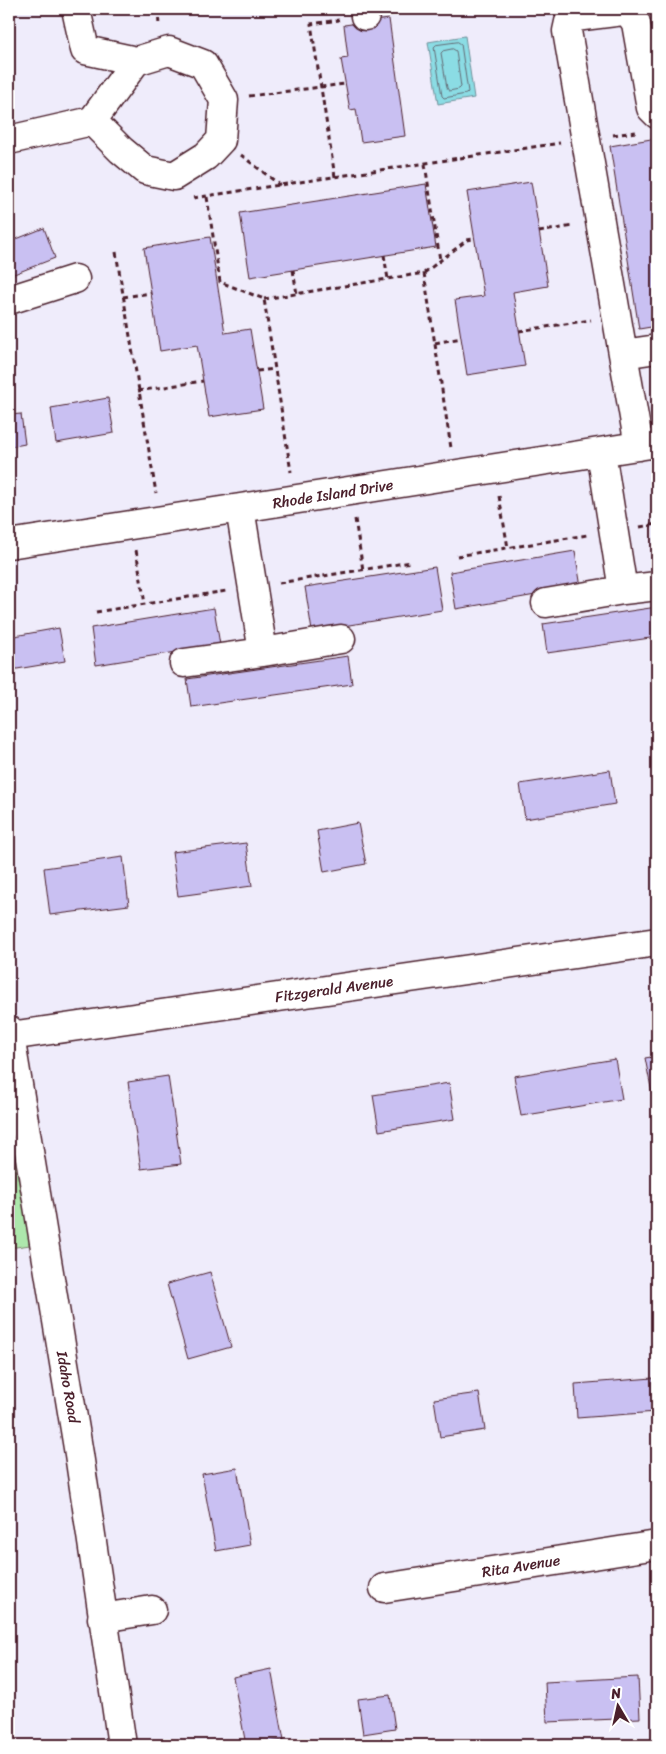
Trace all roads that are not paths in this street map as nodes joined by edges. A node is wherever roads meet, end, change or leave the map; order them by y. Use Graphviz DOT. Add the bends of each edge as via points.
graph roads {
  1 [pos="76,9"];
  2 [pos="136,61"];
  3 [pos="92,120"];
  4 [pos="648,122"];
  5 [pos="9,140"];
  6 [pos="75,279"];
  7 [pos="9,300"];
  8 [pos="657,349"];
  9 [pos="623,354"];
  10 [pos="648,444"];
  11 [pos="601,452"];
  12 [pos="240,508"];
  13 [pos="9,544"];
  14 [pos="657,586"];
  15 [pos="623,590"];
  16 [pos="546,604"];
  17 [pos="341,639"];
  18 [pos="263,652"];
  19 [pos="184,663"];
  20 [pos="657,942"];
  21 [pos="9,1033"];
  22 [pos="657,1545"];
  23 [pos="384,1588"];
  24 [pos="152,1610"];
  25 [pos="102,1618"];
  26 [pos="122,1745"];
  1 -- 2 [label="street" via="85,50"];
  2 -- 3 [label="street"];
  2 -- 3 [label="street" via="169,51 203,64 224,100 221,140 206,156 174,176 145,170 120,150"];
  3 -- 5 [label="street"];
  4 -- 9 [label="street" via="651,108 636,23 630,14 622,11 575,17 569,22 567,31"];
  6 -- 7 [label="street"];
  8 -- 9 [label="street"];
  9 -- 10 [label="street"];
  10 -- 11 [label="street, Rhode Island Drive"];
  11 -- 12 [label="street, Rhode Island Drive"];
  11 -- 15 [label="street"];
  12 -- 13 [label="street, Rhode Island Drive"];
  12 -- 18 [label="street"];
  14 -- 15 [label="street"];
  15 -- 16 [label="street"];
  17 -- 18 [label="street"];
  18 -- 19 [label="street"];
  20 -- 21 [label="street, Fitzgerald Avenue"];
  21 -- 25 [label="street, Idaho Road" via="79,1454"];
  22 -- 23 [label="street, Rita Avenue"];
  24 -- 25 [label="street"];
  25 -- 26 [label="street, Idaho Road"];
}
